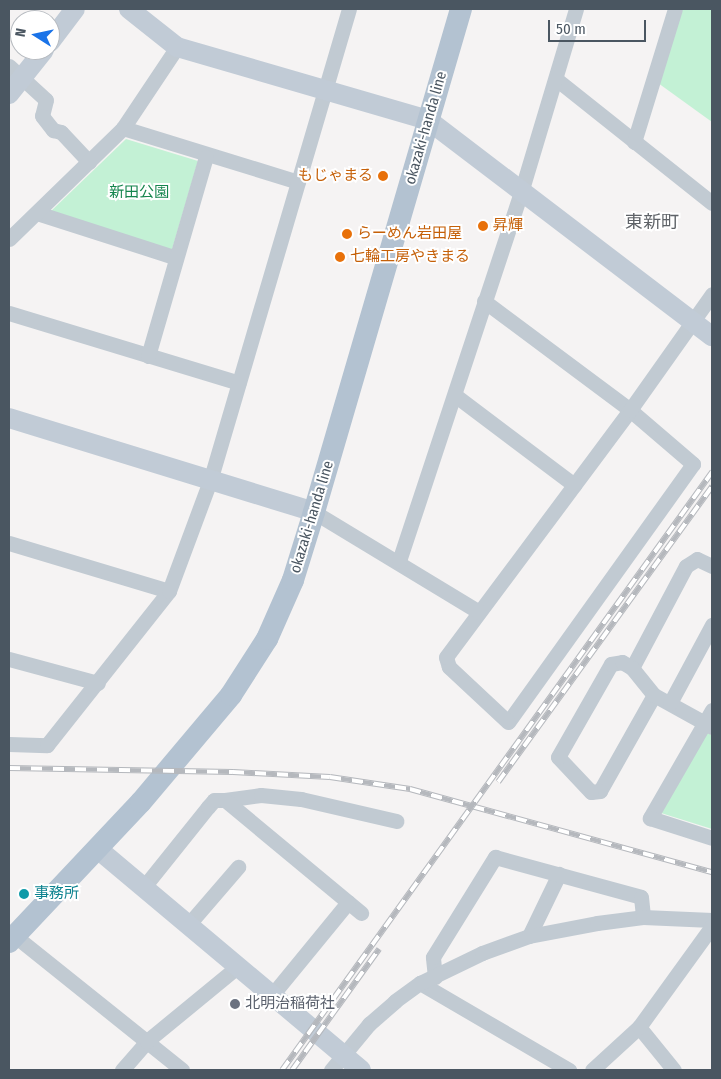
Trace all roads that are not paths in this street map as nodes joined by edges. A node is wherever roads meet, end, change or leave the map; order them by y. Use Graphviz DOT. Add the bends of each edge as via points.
graph roads {
  1 [pos="74,9"];
  2 [pos="129,9"];
  3 [pos="348,9"];
  4 [pos="461,9"];
  5 [pos="576,9"];
  6 [pos="676,9"];
  7 [pos="60,28"];
  8 [pos="177,47"];
  9 [pos="31,60"];
  10 [pos="16,72"];
  11 [pos="556,79"];
  12 [pos="326,88"];
  13 [pos="9,94"];
  14 [pos="428,120"];
  15 [pos="123,128"];
  16 [pos="634,142"];
  17 [pos="206,157"];
  18 [pos="89,162"];
  19 [pos="298,182"];
  20 [pos="522,189"];
  21 [pos="712,202"];
  22 [pos="37,212"];
  23 [pos="9,239"];
  24 [pos="174,257"];
  25 [pos="712,294"];
  26 [pos="484,301"];
  27 [pos="9,313"];
  28 [pos="693,321"];
  29 [pos="712,336"];
  30 [pos="148,356"];
  31 [pos="239,383"];
  32 [pos="456,396"];
  33 [pos="630,410"];
  34 [pos="9,418"];
  35 [pos="210,480"];
  36 [pos="574,485"];
  37 [pos="314,512"];
  38 [pos="9,542"];
  39 [pos="399,561"];
  40 [pos="712,566"];
  41 [pos="169,591"];
  42 [pos="479,612"];
  43 [pos="712,625"];
  44 [pos="9,658"];
  45 [pos="632,668"];
  46 [pos="98,683"];
  47 [pos="654,695"];
  48 [pos="670,703"];
  49 [pos="710,720"];
  50 [pos="9,744"];
  51 [pos="224,800"];
  52 [pos="396,821"];
  53 [pos="712,838"];
  54 [pos="99,850"];
  55 [pos="238,867"];
  56 [pos="559,874"];
  57 [pos="143,888"];
  58 [pos="348,902"];
  59 [pos="361,913"];
  60 [pos="643,917"];
  61 [pos="712,920"];
  62 [pos="188,925"];
  63 [pos="712,926"];
  64 [pos="529,936"];
  65 [pos="12,939"];
  66 [pos="237,967"];
  67 [pos="435,977"];
  68 [pos="420,983"];
  69 [pos="272,994"];
  70 [pos="639,1027"];
  71 [pos="147,1042"];
  72 [pos="336,1062"];
  73 [pos="122,1070"];
  74 [pos="182,1070"];
  75 [pos="360,1070"];
  76 [pos="569,1070"];
  77 [pos="592,1070"];
  78 [pos="674,1070"];
  1 -- 7 [label="street"];
  2 -- 8 [label="street"];
  3 -- 12 [label="street"];
  4 -- 14 [label="main road, okazaki-handa line"];
  5 -- 11 [label="street"];
  6 -- 16 [label="street"];
  8 -- 12 [label="street" via="238,68"];
  8 -- 15 [label="street"];
  9 -- 10 [label="street"];
  10 -- 13 [label="street"];
  10 -- 18 [label="street" via="46,100 42,116 47,123"];
  11 -- 16 [label="street"];
  11 -- 20 [label="street"];
  12 -- 14 [label="street"];
  12 -- 19 [label="street"];
  14 -- 20 [label="street"];
  14 -- 37 [label="main road, okazaki-handa line"];
  15 -- 17 [label="street"];
  15 -- 18 [label="street"];
  16 -- 21 [label="street"];
  17 -- 19 [label="street"];
  17 -- 24 [label="street"];
  18 -- 22 [label="street"];
  19 -- 31 [label="street"];
  20 -- 26 [label="street"];
  20 -- 28 [label="street"];
  22 -- 23 [label="street"];
  22 -- 24 [label="street"];
  24 -- 30 [label="street"];
  25 -- 28 [label="street"];
  26 -- 32 [label="street"];
  26 -- 33 [label="street"];
  27 -- 30 [label="street"];
  28 -- 29 [label="street"];
  28 -- 33 [label="street"];
  30 -- 31 [label="street"];
  31 -- 35 [label="street"];
  32 -- 36 [label="street"];
  32 -- 39 [label="street"];
  33 -- 36 [label="street"];
  33 -- 42 [label="street" via="693,464 508,722 449,667 446,657"];
  34 -- 35 [label="street"];
  35 -- 37 [label="street"];
  35 -- 41 [label="street"];
  36 -- 42 [label="street"];
  37 -- 39 [label="street"];
  37 -- 54 [label="main road, okazaki-handa line" via="293,580 267,639 231,695"];
  38 -- 41 [label="street"];
  39 -- 42 [label="street"];
  40 -- 45 [label="street" via="697,560 686,566"];
  41 -- 46 [label="street"];
  43 -- 48 [label="street"];
  44 -- 46 [label="street"];
  45 -- 47 [label="street"];
  45 -- 47 [label="street" via="622,662 611,664 558,757 590,792 600,791"];
  46 -- 50 [label="street" via="47,745"];
  47 -- 48 [label="street"];
  48 -- 49 [label="street"];
  49 -- 53 [label="street" via="650,818"];
  51 -- 52 [label="street" via="261,795 301,799"];
  51 -- 57 [label="street" via="214,800"];
  51 -- 58 [label="street"];
  54 -- 57 [label="street"];
  54 -- 65 [label="main road, okazaki-handa line"];
  55 -- 62 [label="street"];
  56 -- 60 [label="street" via="641,897"];
  56 -- 64 [label="street"];
  56 -- 67 [label="street" via="495,857 433,956"];
  57 -- 62 [label="street"];
  58 -- 59 [label="street"];
  58 -- 69 [label="street"];
  60 -- 61 [label="street"];
  60 -- 64 [label="street"];
  62 -- 66 [label="street"];
  63 -- 70 [label="street"];
  64 -- 67 [label="street"];
  65 -- 71 [label="street"];
  66 -- 69 [label="street"];
  66 -- 71 [label="street"];
  67 -- 68 [label="street"];
  68 -- 72 [label="street" via="369,1024"];
  68 -- 76 [label="street"];
  69 -- 72 [label="street"];
  70 -- 77 [label="street"];
  70 -- 78 [label="street"];
  71 -- 73 [label="street"];
  71 -- 74 [label="street"];
  72 -- 75 [label="street"];
}
